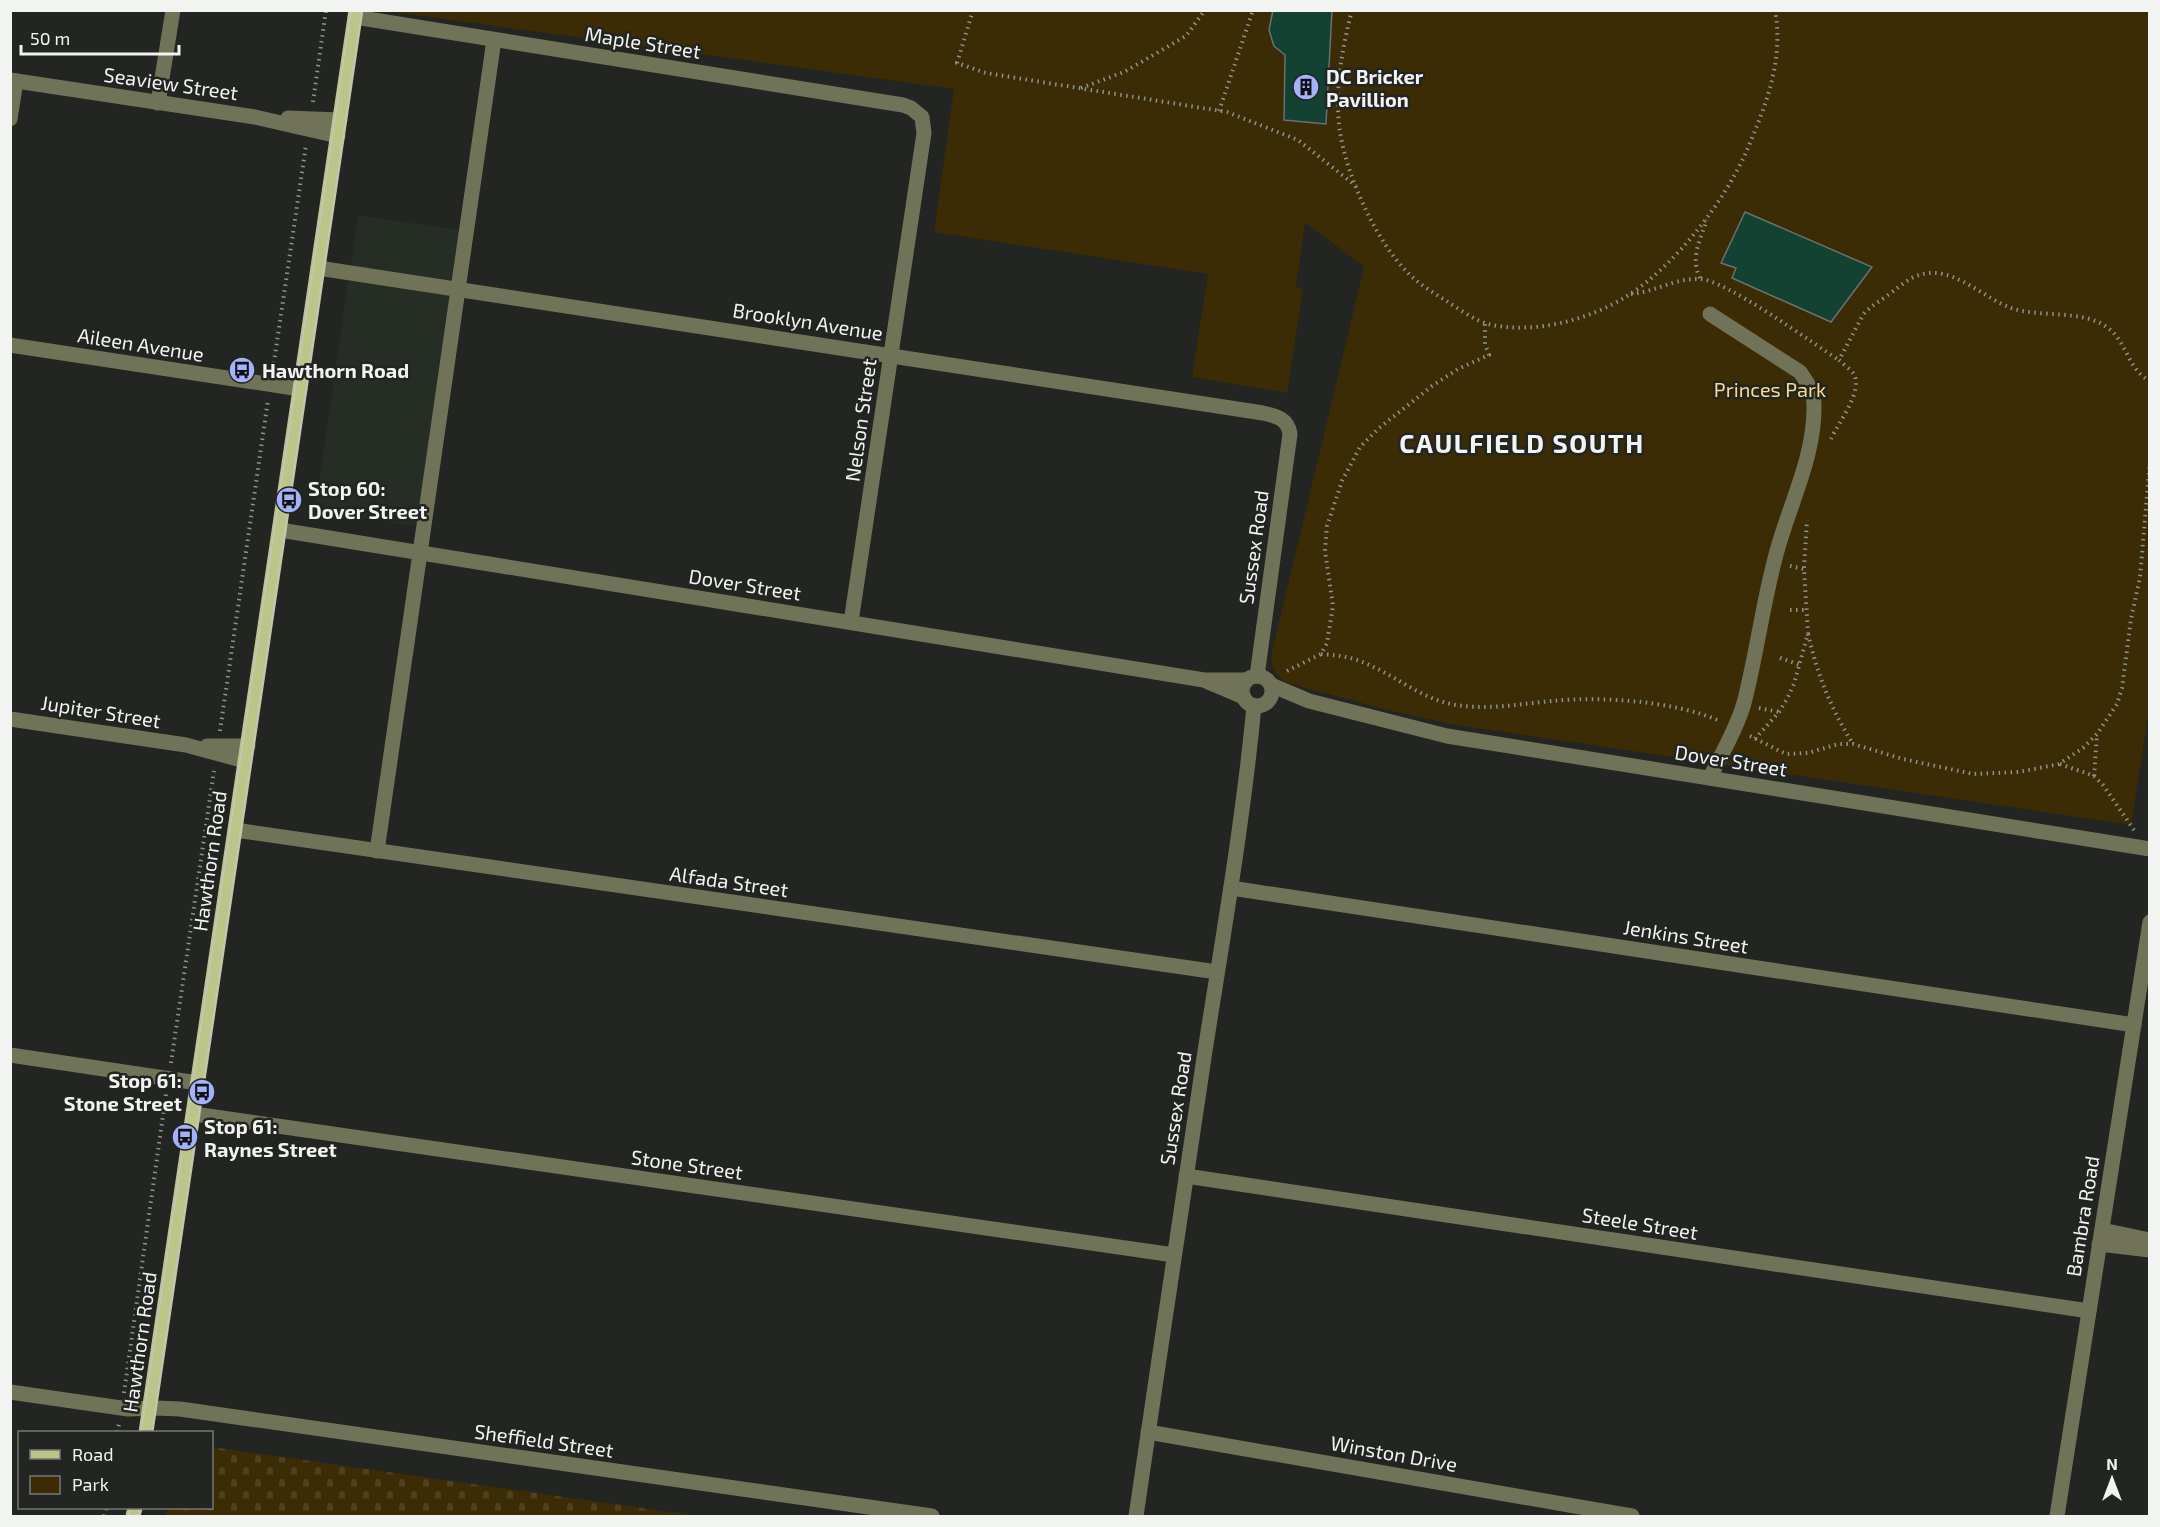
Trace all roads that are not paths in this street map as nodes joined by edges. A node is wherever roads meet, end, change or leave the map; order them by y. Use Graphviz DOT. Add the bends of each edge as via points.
graph roads {
  1 [pos="173,10"];
  2 [pos="356,14"];
  3 [pos="494,40"];
  4 [pos="13,81"];
  5 [pos="158,103"];
  6 [pos="922,117"];
  7 [pos="10,119"];
  8 [pos="340,120"];
  9 [pos="310,124"];
  10 [pos="338,136"];
  11 [pos="318,268"];
  12 [pos="459,289"];
  13 [pos="1710,314"];
  14 [pos="10,345"];
  15 [pos="891,355"];
  16 [pos="300,389"];
  17 [pos="1288,425"];
  18 [pos="280,530"];
  19 [pos="420,552"];
  20 [pos="851,622"];
  21 [pos="1252,678"];
  22 [pos="1204,680"];
  23 [pos="1271,685"];
  24 [pos="1309,701"];
  25 [pos="1255,702"];
  26 [pos="10,719"];
  27 [pos="247,754"];
  28 [pos="1710,778"];
  29 [pos="235,830"];
  30 [pos="2150,849"];
  31 [pos="377,851"];
  32 [pos="1231,888"];
  33 [pos="2150,922"];
  34 [pos="1217,972"];
  35 [pos="2134,1024"];
  36 [pos="10,1055"];
  37 [pos="198,1083"];
  38 [pos="194,1114"];
  39 [pos="1186,1176"];
  40 [pos="2100,1237"];
  41 [pos="2150,1240"];
  42 [pos="2150,1250"];
  43 [pos="1174,1255"];
  44 [pos="2089,1311"];
  45 [pos="10,1392"];
  46 [pos="150,1408"];
  47 [pos="146,1431"];
  48 [pos="1148,1432"];
  49 [pos="932,1516"];
  50 [pos="1136,1516"];
  51 [pos="1632,1516"];
  52 [pos="2056,1516"];
  1 -- 5 [label="street"];
  2 -- 3 [label="street, Maple Street"];
  2 -- 8 [label="main road, Hawthorn Road"];
  3 -- 6 [label="street, Maple Street" via="903,105"];
  3 -- 12 [label="street"];
  4 -- 5 [label="street, Seaview Street"];
  4 -- 7 [label="street"];
  5 -- 9 [label="street, Seaview Street"];
  6 -- 15 [label="street, Nelson Street" via="924,133"];
  8 -- 9 [label="street, Seaview Street"];
  8 -- 10 [label="main road, Hawthorn Road"];
  9 -- 10 [label="street, Seaview Street"];
  10 -- 11 [label="main road, Hawthorn Road"];
  11 -- 12 [label="street, Brooklyn Avenue"];
  11 -- 16 [label="main road, Hawthorn Road"];
  12 -- 15 [label="street, Brooklyn Avenue"];
  12 -- 19 [label="street"];
  13 -- 28 [label="street" via="1800,372 1814,404 1807,461 1777,550 1743,704"];
  14 -- 16 [label="street, Aileen Avenue"];
  15 -- 17 [label="street, Brooklyn Avenue" via="1263,413 1281,418"];
  15 -- 20 [label="street, Nelson Street"];
  16 -- 18 [label="main road, Hawthorn Road"];
  17 -- 21 [label="street, Sussex Road" via="1289,443"];
  18 -- 19 [label="street, Dover Street"];
  18 -- 27 [label="main road, Hawthorn Road"];
  19 -- 20 [label="street, Dover Street"];
  19 -- 31 [label="street"];
  20 -- 22 [label="street, Dover Street"];
  21 -- 22 [label="street, Dover Street"];
  21 -- 23 [label="street" via="1265,678"];
  21 -- 25 [label="street" via="1242,688"];
  22 -- 25 [label="street, Dover Street"];
  23 -- 24 [label="street, Dover Street"];
  23 -- 25 [label="street" via="1272,694"];
  24 -- 25 [label="street, Dover Street"];
  24 -- 28 [label="street, Dover Street" via="1447,736"];
  25 -- 32 [label="street, Sussex Road"];
  26 -- 27 [label="street, Jupiter Street"];
  27 -- 29 [label="main road, Hawthorn Road"];
  28 -- 30 [label="street, Dover Street"];
  29 -- 31 [label="street, Alfada Street"];
  29 -- 37 [label="main road, Hawthorn Road"];
  31 -- 34 [label="street, Alfada Street"];
  32 -- 34 [label="street, Sussex Road"];
  32 -- 35 [label="street, Jenkins Street"];
  33 -- 35 [label="street, Bambra Road"];
  34 -- 39 [label="street, Sussex Road"];
  35 -- 40 [label="street, Bambra Road"];
  36 -- 37 [label="street"];
  37 -- 38 [label="main road, Hawthorn Road"];
  38 -- 43 [label="street, Stone Street"];
  38 -- 46 [label="main road, Hawthorn Road"];
  39 -- 43 [label="street, Sussex Road"];
  39 -- 44 [label="street, Steele Street"];
  40 -- 41 [label="street"];
  40 -- 42 [label="street"];
  40 -- 44 [label="street, Bambra Road"];
  43 -- 48 [label="street, Sussex Road"];
  44 -- 52 [label="street, Bambra Road"];
  45 -- 46 [label="street, Sheffield Street" via="122,1408"];
  46 -- 47 [label="main road, Hawthorn Road"];
  46 -- 49 [label="street, Sheffield Street" via="180,1409"];
  48 -- 50 [label="street, Sussex Road"];
  48 -- 51 [label="street, Winston Drive"];
}
